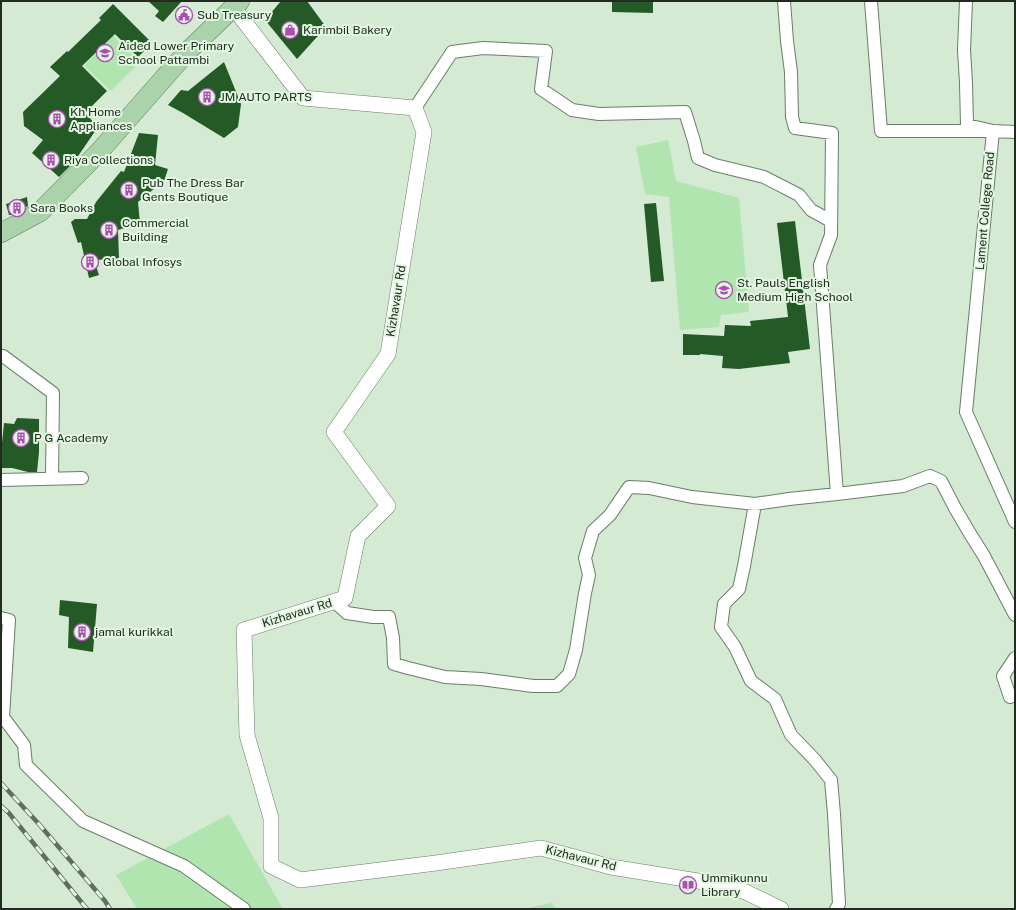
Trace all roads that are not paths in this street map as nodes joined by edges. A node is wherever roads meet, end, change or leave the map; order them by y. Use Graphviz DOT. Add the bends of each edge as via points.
graph roads {
  1 [pos="784,1"];
  2 [pos="871,1"];
  3 [pos="966,1"];
  4 [pos="237,4"];
  5 [pos="415,108"];
  6 [pos="993,131"];
  7 [pos="1015,132"];
  8 [pos="831,221"];
  9 [pos="1,233"];
  10 [pos="3,356"];
  11 [pos="82,478"];
  12 [pos="52,479"];
  13 [pos="1,480"];
  14 [pos="837,494"];
  15 [pos="755,504"];
  16 [pos="1015,522"];
  17 [pos="334,602"];
  18 [pos="1015,615"];
  19 [pos="1,618"];
  20 [pos="1015,658"];
  21 [pos="1010,697"];
  22 [pos="244,909"];
  23 [pos="781,909"];
  24 [pos="836,909"];
  1 -- 8 [label="street" via="791,72 792,117 795,128 832,133"];
  2 -- 6 [label="street" via="881,131"];
  3 -- 6 [label="street" via="964,50 967,125"];
  4 -- 5 [label="street" via="303,98"];
  4 -- 9 [label="main road" via="186,53 98,153 40,212"];
  5 -- 8 [label="street" via="452,52 483,48 546,51 541,88 572,110 599,114 685,112 698,158 764,177 799,195 811,210"];
  5 -- 17 [label="street, Kizhavaur Rd" via="424,132 388,354 334,432 388,506 358,536 345,598"];
  6 -- 7 [label="street"];
  6 -- 16 [label="street, Lament College Road" via="966,412"];
  8 -- 14 [label="street" via="830,235 820,265"];
  10 -- 12 [label="street" via="53,393"];
  11 -- 12 [label="street"];
  12 -- 13 [label="street"];
  14 -- 15 [label="street"];
  14 -- 18 [label="street" via="903,486 930,476 941,481"];
  15 -- 17 [label="street" via="629,487 610,515 594,531 585,558 589,575 576,650 569,674 557,686 445,677 394,664 389,617 347,613"];
  15 -- 24 [label="street" via="739,589 724,604 721,627 735,647 751,681 775,699 791,735 831,780 839,904"];
  17 -- 23 [label="street, Kizhavaur Rd" via="244,630 247,735 271,818 271,866 300,880 541,848 611,867 735,887"];
  19 -- 22 [label="street" via="9,620 3,717 24,745 26,765 83,821 184,866"];
  20 -- 21 [label="street" via="1003,676"];
}
